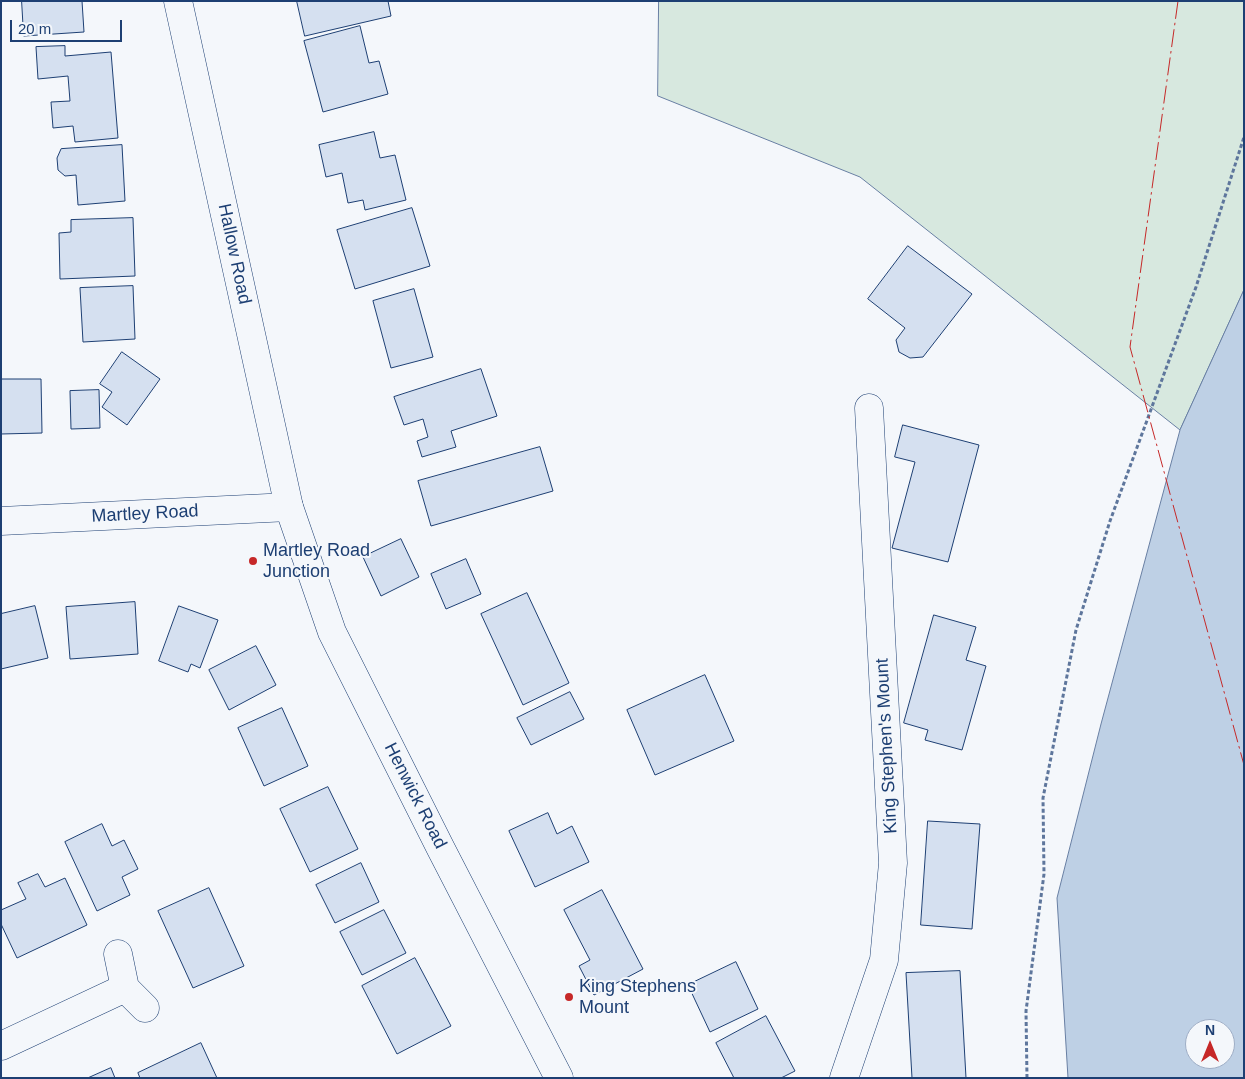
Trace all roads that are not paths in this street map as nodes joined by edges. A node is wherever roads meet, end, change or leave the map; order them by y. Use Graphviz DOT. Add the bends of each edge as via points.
graph roads {
  1 [pos="178,1"];
  2 [pos="870,408"];
  3 [pos="289,507"];
  4 [pos="1,521"];
  5 [pos="118,954"];
  6 [pos="125,988"];
  7 [pos="145,1008"];
  8 [pos="1,1046"];
  9 [pos="559,1078"];
  10 [pos="844,1078"];
  1 -- 3 [label="main road, Hallow Road"];
  2 -- 10 [label="main road, King Stephen's Mount" via="893,863 884,960"];
  3 -- 4 [label="main road, Martley Road"];
  3 -- 9 [label="main road, Henwick Road" via="332,632"];
  5 -- 6 [label="main road"];
  6 -- 7 [label="main road"];
  6 -- 8 [label="main road"];
}
